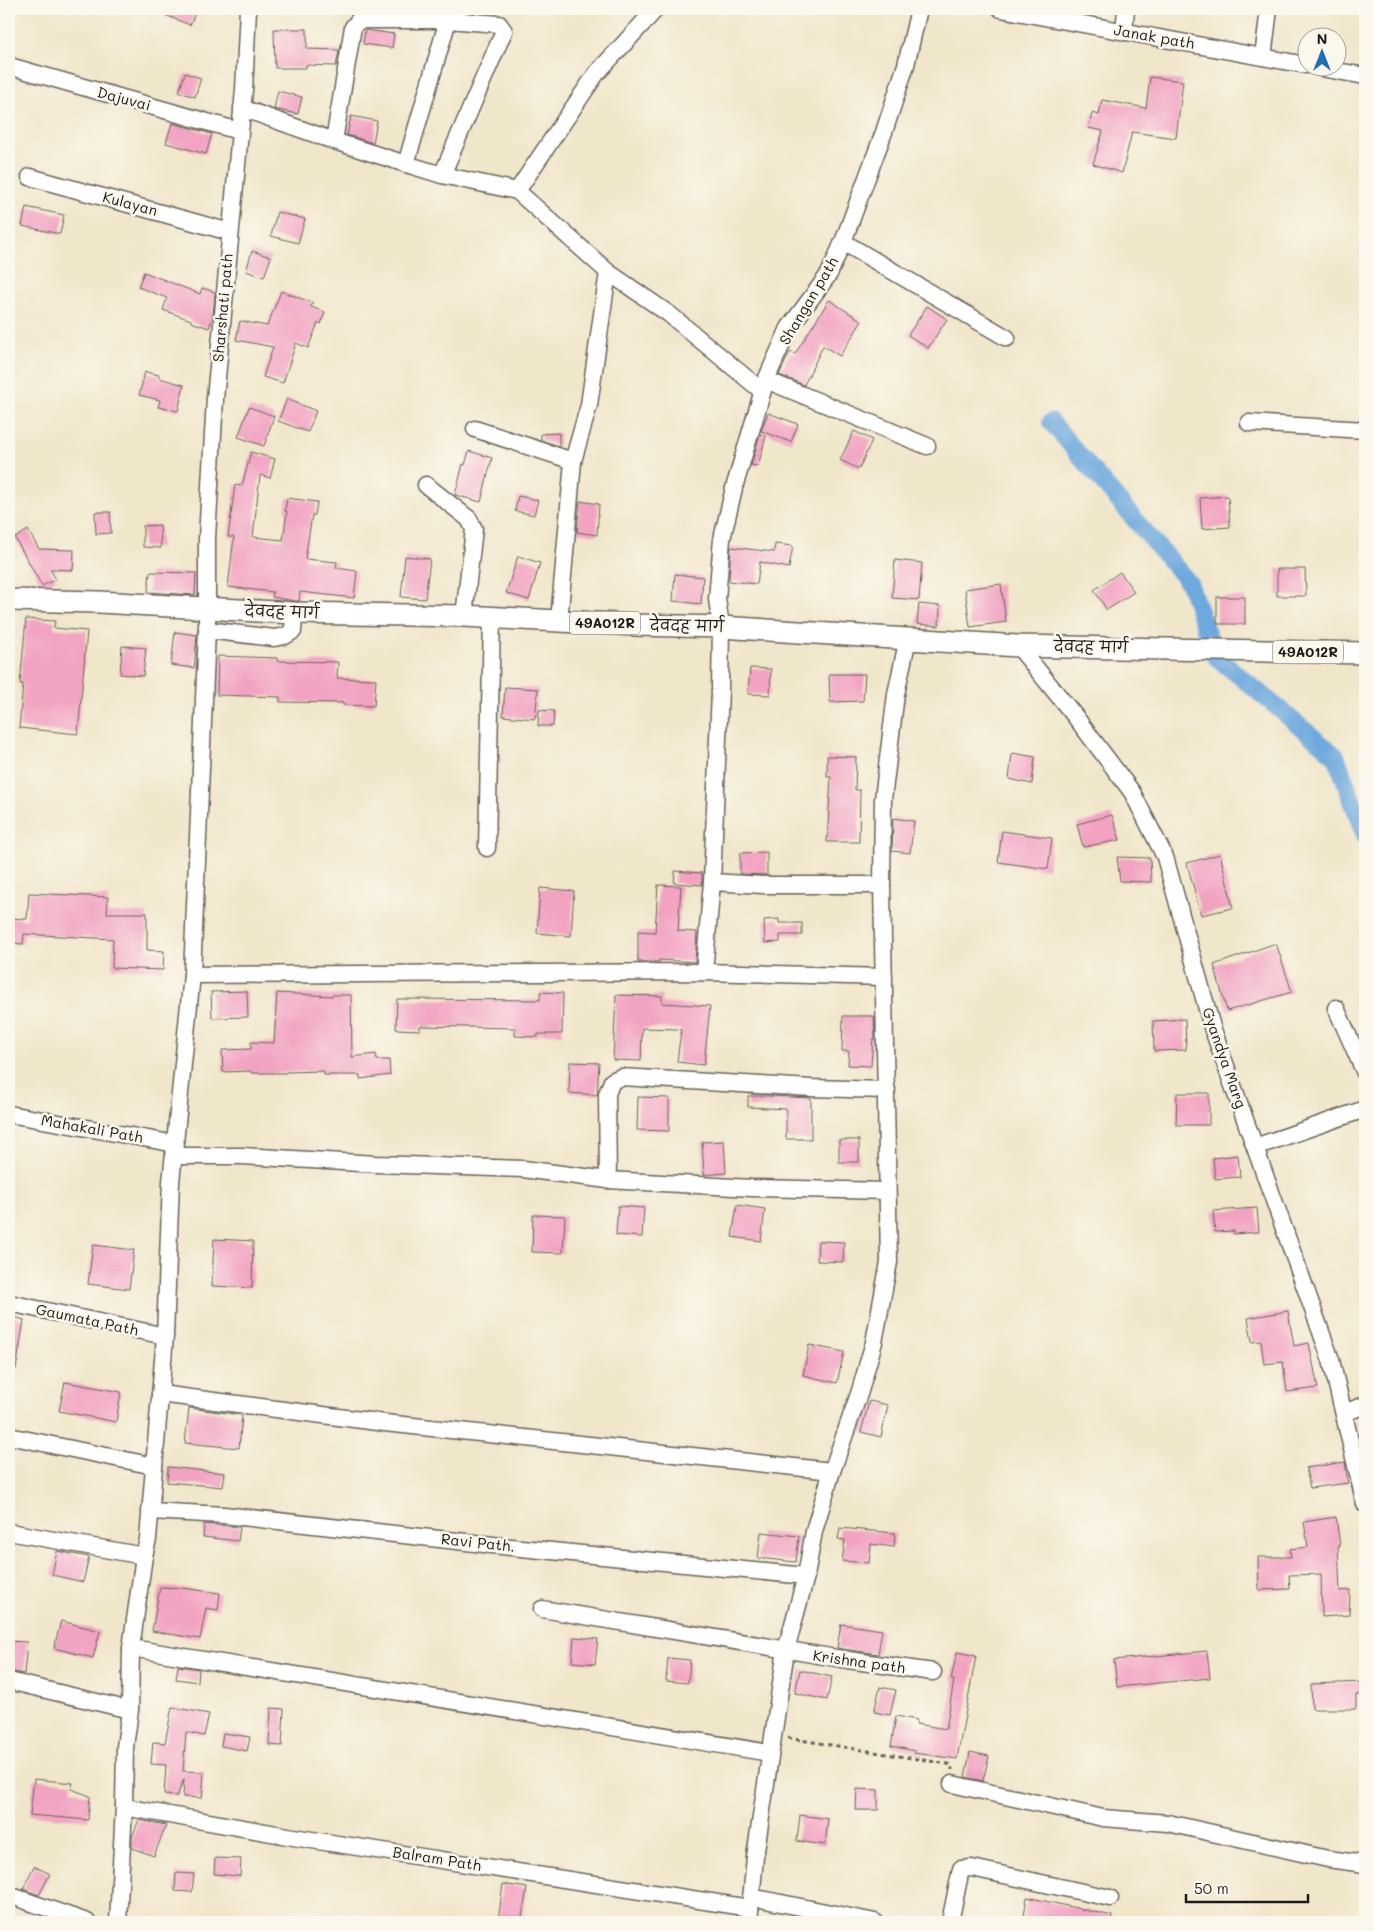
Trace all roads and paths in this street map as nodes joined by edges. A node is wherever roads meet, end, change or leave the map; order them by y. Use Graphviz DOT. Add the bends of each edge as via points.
graph roads {
  1 [pos="248,9"];
  2 [pos="656,9"];
  3 [pos="919,9"];
  4 [pos="1001,9"];
  5 [pos="1126,9"];
  6 [pos="1269,9"];
  7 [pos="448,20"];
  8 [pos="1365,28"];
  9 [pos="1124,32"];
  10 [pos="1263,57"];
  11 [pos="1296,63"];
  12 [pos="9,66"];
  13 [pos="1346,73"];
  14 [pos="1363,76"];
  15 [pos="242,108"];
  16 [pos="239,131"];
  17 [pos="334,141"];
  18 [pos="406,164"];
  19 [pos="442,175"];
  20 [pos="30,177"];
  21 [pos="517,191"];
  22 [pos="230,232"];
  23 [pos="843,242"];
  24 [pos="608,272"];
  25 [pos="1007,338"];
  26 [pos="764,385"];
  27 [pos="1249,423"];
  28 [pos="475,429"];
  29 [pos="1365,430"];
  30 [pos="926,446"];
  31 [pos="573,461"];
  32 [pos="426,485"];
  33 [pos="9,600"];
  34 [pos="207,608"];
  35 [pos="294,613"];
  36 [pos="464,616"];
  37 [pos="492,618"];
  38 [pos="559,620"];
  39 [pos="720,627"];
  40 [pos="207,630"];
  41 [pos="908,638"];
  42 [pos="1018,646"];
  43 [pos="1365,653"];
  44 [pos="487,848"];
  45 [pos="712,882"];
  46 [pos="882,885"];
  47 [pos="704,972"];
  48 [pos="192,975"];
  49 [pos="884,977"];
  50 [pos="1336,1008"];
  51 [pos="1365,1073"];
  52 [pos="887,1090"];
  53 [pos="1365,1109"];
  54 [pos="9,1114"];
  55 [pos="1255,1147"];
  56 [pos="175,1150"];
  57 [pos="608,1180"];
  58 [pos="887,1191"];
  59 [pos="9,1303"];
  60 [pos="165,1336"];
  61 [pos="160,1394"];
  62 [pos="1365,1405"];
  63 [pos="1344,1413"];
  64 [pos="9,1436"];
  65 [pos="154,1466"];
  66 [pos="832,1471"];
  67 [pos="1365,1504"];
  68 [pos="150,1511"];
  69 [pos="9,1532"];
  70 [pos="144,1556"];
  71 [pos="806,1576"];
  72 [pos="542,1609"];
  73 [pos="131,1648"];
  74 [pos="786,1650"];
  75 [pos="933,1672"];
  76 [pos="9,1681"];
  77 [pos="130,1710"];
  78 [pos="772,1736"];
  79 [pos="770,1753"];
  80 [pos="952,1784"];
  81 [pos="124,1808"];
  82 [pos="1365,1864"];
  83 [pos="9,1895"];
  84 [pos="1110,1898"];
  85 [pos="750,1909"];
  86 [pos="87,1922"];
  87 [pos="118,1922"];
  88 [pos="875,1922"];
  89 [pos="950,1922"];
  1 -- 15 [label="street, Sharshati path"];
  2 -- 21 [label="street" via="596,74"];
  3 -- 23 [label="street, Shangan path" via="906,66"];
  4 -- 9 [label="street, Janak path"];
  5 -- 9 [label="street"];
  6 -- 10 [label="street"];
  7 -- 17 [label="street" via="359,20 354,27"];
  7 -- 18 [label="street"];
  7 -- 19 [label="street" via="499,24 504,31"];
  8 -- 14 [label="path"];
  9 -- 10 [label="street, Janak path"];
  10 -- 11 [label="street, Janak path"];
  12 -- 16 [label="street, Dajuvai"];
  13 -- 14 [label="street"];
  15 -- 16 [label="street, Sharshati path"];
  15 -- 17 [label="street"];
  16 -- 22 [label="street, Sharshati path"];
  17 -- 18 [label="street"];
  18 -- 19 [label="street"];
  19 -- 21 [label="street"];
  20 -- 22 [label="street, Kulayan"];
  21 -- 24 [label="street"];
  22 -- 34 [label="street, Sharshati path" via="215,399 207,538"];
  23 -- 25 [label="street"];
  23 -- 26 [label="street, Shangan path" via="829,274 789,328"];
  24 -- 26 [label="street"];
  24 -- 31 [label="street" via="589,405"];
  26 -- 30 [label="street"];
  26 -- 39 [label="street, Shangan path" via="722,540 717,599"];
  27 -- 29 [label="street"];
  28 -- 31 [label="street"];
  31 -- 38 [label="street"];
  32 -- 36 [label="street" via="470,519 474,529"];
  33 -- 34 [label="main road, देवदह मार्ग / 49A012R"];
  34 -- 35 [label="main road, देवदह मार्ग / 49A012R"];
  34 -- 40 [label="street, Sharshati path"];
  35 -- 36 [label="main road, देवदह मार्ग / 49A012R"];
  35 -- 40 [label="street" via="293,631 285,636 274,638"];
  36 -- 37 [label="main road, देवदह मार्ग / 49A012R"];
  37 -- 38 [label="main road, देवदह मार्ग / 49A012R"];
  37 -- 44 [label="street"];
  38 -- 39 [label="main road, देवदह मार्ग / 49A012R"];
  39 -- 41 [label="main road, देवदह मार्ग / 49A012R"];
  39 -- 45 [label="street, Shangan path"];
  40 -- 48 [label="street, Sharshati path"];
  41 -- 42 [label="main road, देवदह मार्ग / 49A012R"];
  41 -- 46 [label="street" via="896,694 883,799"];
  42 -- 43 [label="main road, देवदह मार्ग / 49A012R"];
  42 -- 55 [label="street, Gyandya Marg" via="1132,792 1165,857 1212,1027"];
  45 -- 46 [label="street"];
  45 -- 47 [label="street, Shangan path"];
  46 -- 49 [label="street"];
  47 -- 48 [label="street"];
  47 -- 49 [label="street"];
  48 -- 56 [label="street, Sharshati path"];
  49 -- 52 [label="street"];
  50 -- 51 [label="street"];
  52 -- 57 [label="street" via="621,1077 612,1080 607,1094"];
  52 -- 58 [label="street"];
  53 -- 55 [label="street"];
  54 -- 56 [label="street, Mahakali Path"];
  55 -- 63 [label="street, Gyandya Marg" via="1331,1360"];
  56 -- 57 [label="street, Mahakali Path" via="376,1164 523,1169"];
  56 -- 60 [label="street, Sharshati path"];
  57 -- 58 [label="street, Mahakali Path"];
  58 -- 66 [label="street" via="888,1262 883,1298 860,1391"];
  59 -- 60 [label="street, Gaumata Path"];
  60 -- 61 [label="street, Sharshati path"];
  61 -- 65 [label="street, Sharshati path"];
  61 -- 66 [label="street" via="385,1423"];
  62 -- 63 [label="street"];
  63 -- 67 [label="street, Gyandya Marg"];
  64 -- 65 [label="street"];
  65 -- 68 [label="street, Sharshati path"];
  66 -- 71 [label="street" via="814,1531"];
  68 -- 70 [label="street, Sharshati path"];
  68 -- 71 [label="street, Ravi Path." via="224,1515"];
  69 -- 70 [label="street"];
  70 -- 73 [label="street, Sharshati path"];
  71 -- 74 [label="street"];
  72 -- 74 [label="street, Krishna path"];
  73 -- 77 [label="street, Sharshati path"];
  73 -- 79 [label="street"];
  74 -- 75 [label="street, Krishna path"];
  74 -- 78 [label="street"];
  76 -- 77 [label="street"];
  77 -- 81 [label="street, Sharshati path" via="125,1748"];
  78 -- 79 [label="street"];
  78 -- 80 [label="path" via="948,1764 952,1768"];
  79 -- 85 [label="street"];
  80 -- 82 [label="street" via="1104,1818 1168,1823 1328,1859"];
  81 -- 85 [label="street, Balram Path"];
  81 -- 87 [label="street, Sharshati path"];
  83 -- 86 [label="street"];
  84 -- 89 [label="street" via="972,1868 961,1869"];
  85 -- 88 [label="street, Balram Path"];
}
